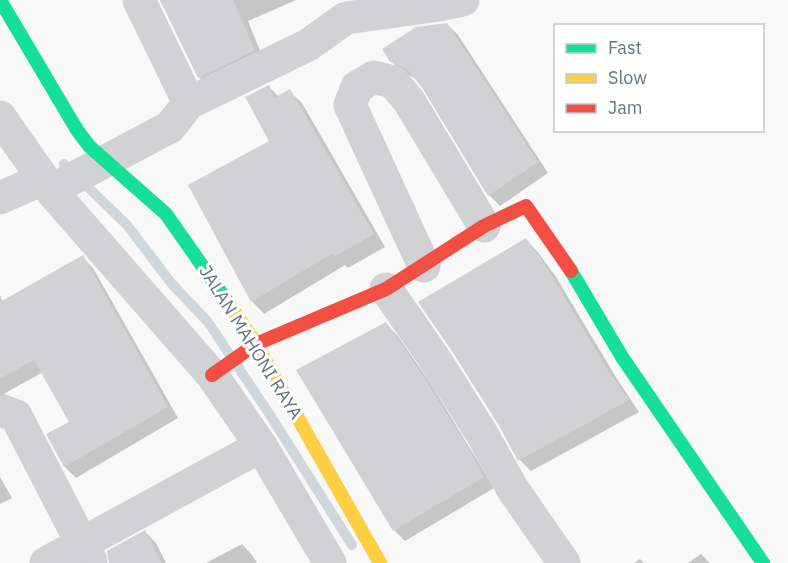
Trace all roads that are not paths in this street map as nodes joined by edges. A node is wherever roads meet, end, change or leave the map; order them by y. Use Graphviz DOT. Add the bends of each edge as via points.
graph roads {
  1 [pos="0,0"];
  2 [pos="139,0"];
  3 [pos="463,0"];
  4 [pos="342,9"];
  5 [pos="189,103"];
  6 [pos="0,117"];
  7 [pos="55,184"];
  8 [pos="0,198"];
  9 [pos="484,226"];
  10 [pos="424,266"];
  11 [pos="386,289"];
  12 [pos="256,344"];
  13 [pos="225,365"];
  14 [pos="0,410"];
  15 [pos="261,446"];
  16 [pos="87,553"];
  17 [pos="46,563"];
  18 [pos="330,563"];
  19 [pos="380,563"];
  20 [pos="564,563"];
  21 [pos="763,563"];
  1 -- 12 [label="street, JALAN MAHONI RAYA" via="77,130 90,147 166,214"];
  2 -- 5 [label="street"];
  3 -- 4 [label="street" via="441,5"];
  4 -- 5 [label="street" via="308,45"];
  5 -- 7 [label="street" via="170,127"];
  6 -- 7 [label="street"];
  7 -- 8 [label="street"];
  7 -- 13 [label="street"];
  9 -- 10 [label="street"];
  9 -- 10 [label="street" via="409,100 393,82 374,77 357,87 350,105"];
  9 -- 21 [label="street" via="526,206 561,254 622,357"];
  10 -- 11 [label="street"];
  11 -- 12 [label="street"];
  11 -- 20 [label="street"];
  12 -- 13 [label="street"];
  12 -- 19 [label="street, JALAN MAHONI RAYA"];
  13 -- 15 [label="street"];
  14 -- 16 [label="street" via="16,416"];
  15 -- 16 [label="street"];
  15 -- 18 [label="street"];
  16 -- 17 [label="street"];
}
